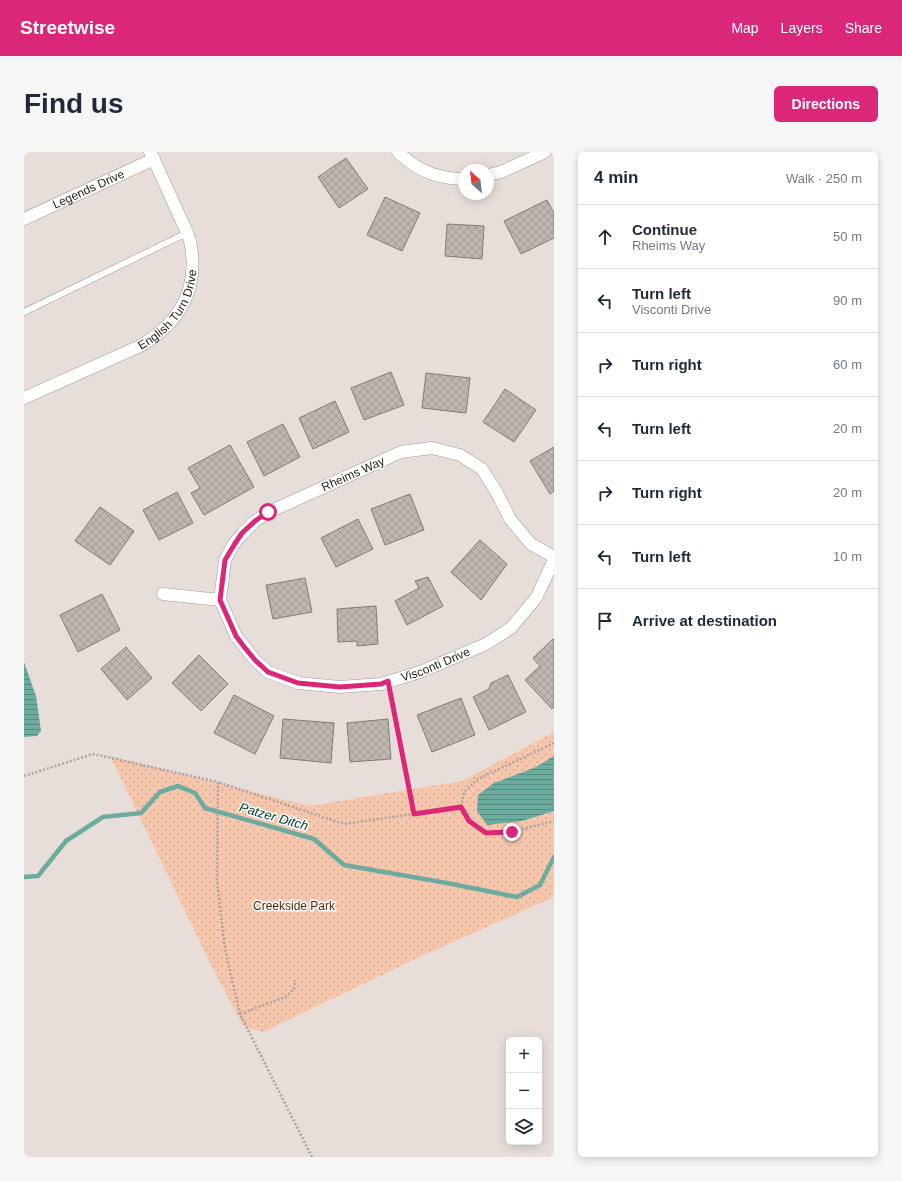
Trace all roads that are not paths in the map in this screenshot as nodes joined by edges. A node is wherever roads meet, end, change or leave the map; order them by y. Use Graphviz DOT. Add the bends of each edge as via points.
graph roads {
  1 [pos="398,152"];
  2 [pos="545,152"];
  3 [pos="152,156"];
  4 [pos="494,174"];
  5 [pos="458,179"];
  6 [pos="24,219"];
  7 [pos="187,233"];
  8 [pos="24,312"];
  9 [pos="24,398"];
  10 [pos="554,559"];
  11 [pos="163,594"];
  12 [pos="220,600"];
  1 -- 5 [label="street" via="419,169"];
  2 -- 4 [label="street"];
  3 -- 6 [label="street, Legends Drive"];
  3 -- 7 [label="street, English Turn Drive"];
  7 -- 8 [label="lane"];
  7 -- 9 [label="street, English Turn Drive" via="192,253 191,284 187,299 167,327 140,346"];
  10 -- 12 [label="street, Visconti Drive" via="536,598 511,628 486,644 420,672 381,684 340,687 298,683 268,672 236,636"];
  10 -- 12 [label="street, Rheims Way" via="530,544 510,519 482,469 460,454 432,448 401,452 268,512 255,521 242,533 225,560"];
  11 -- 12 [label="street"];
}
